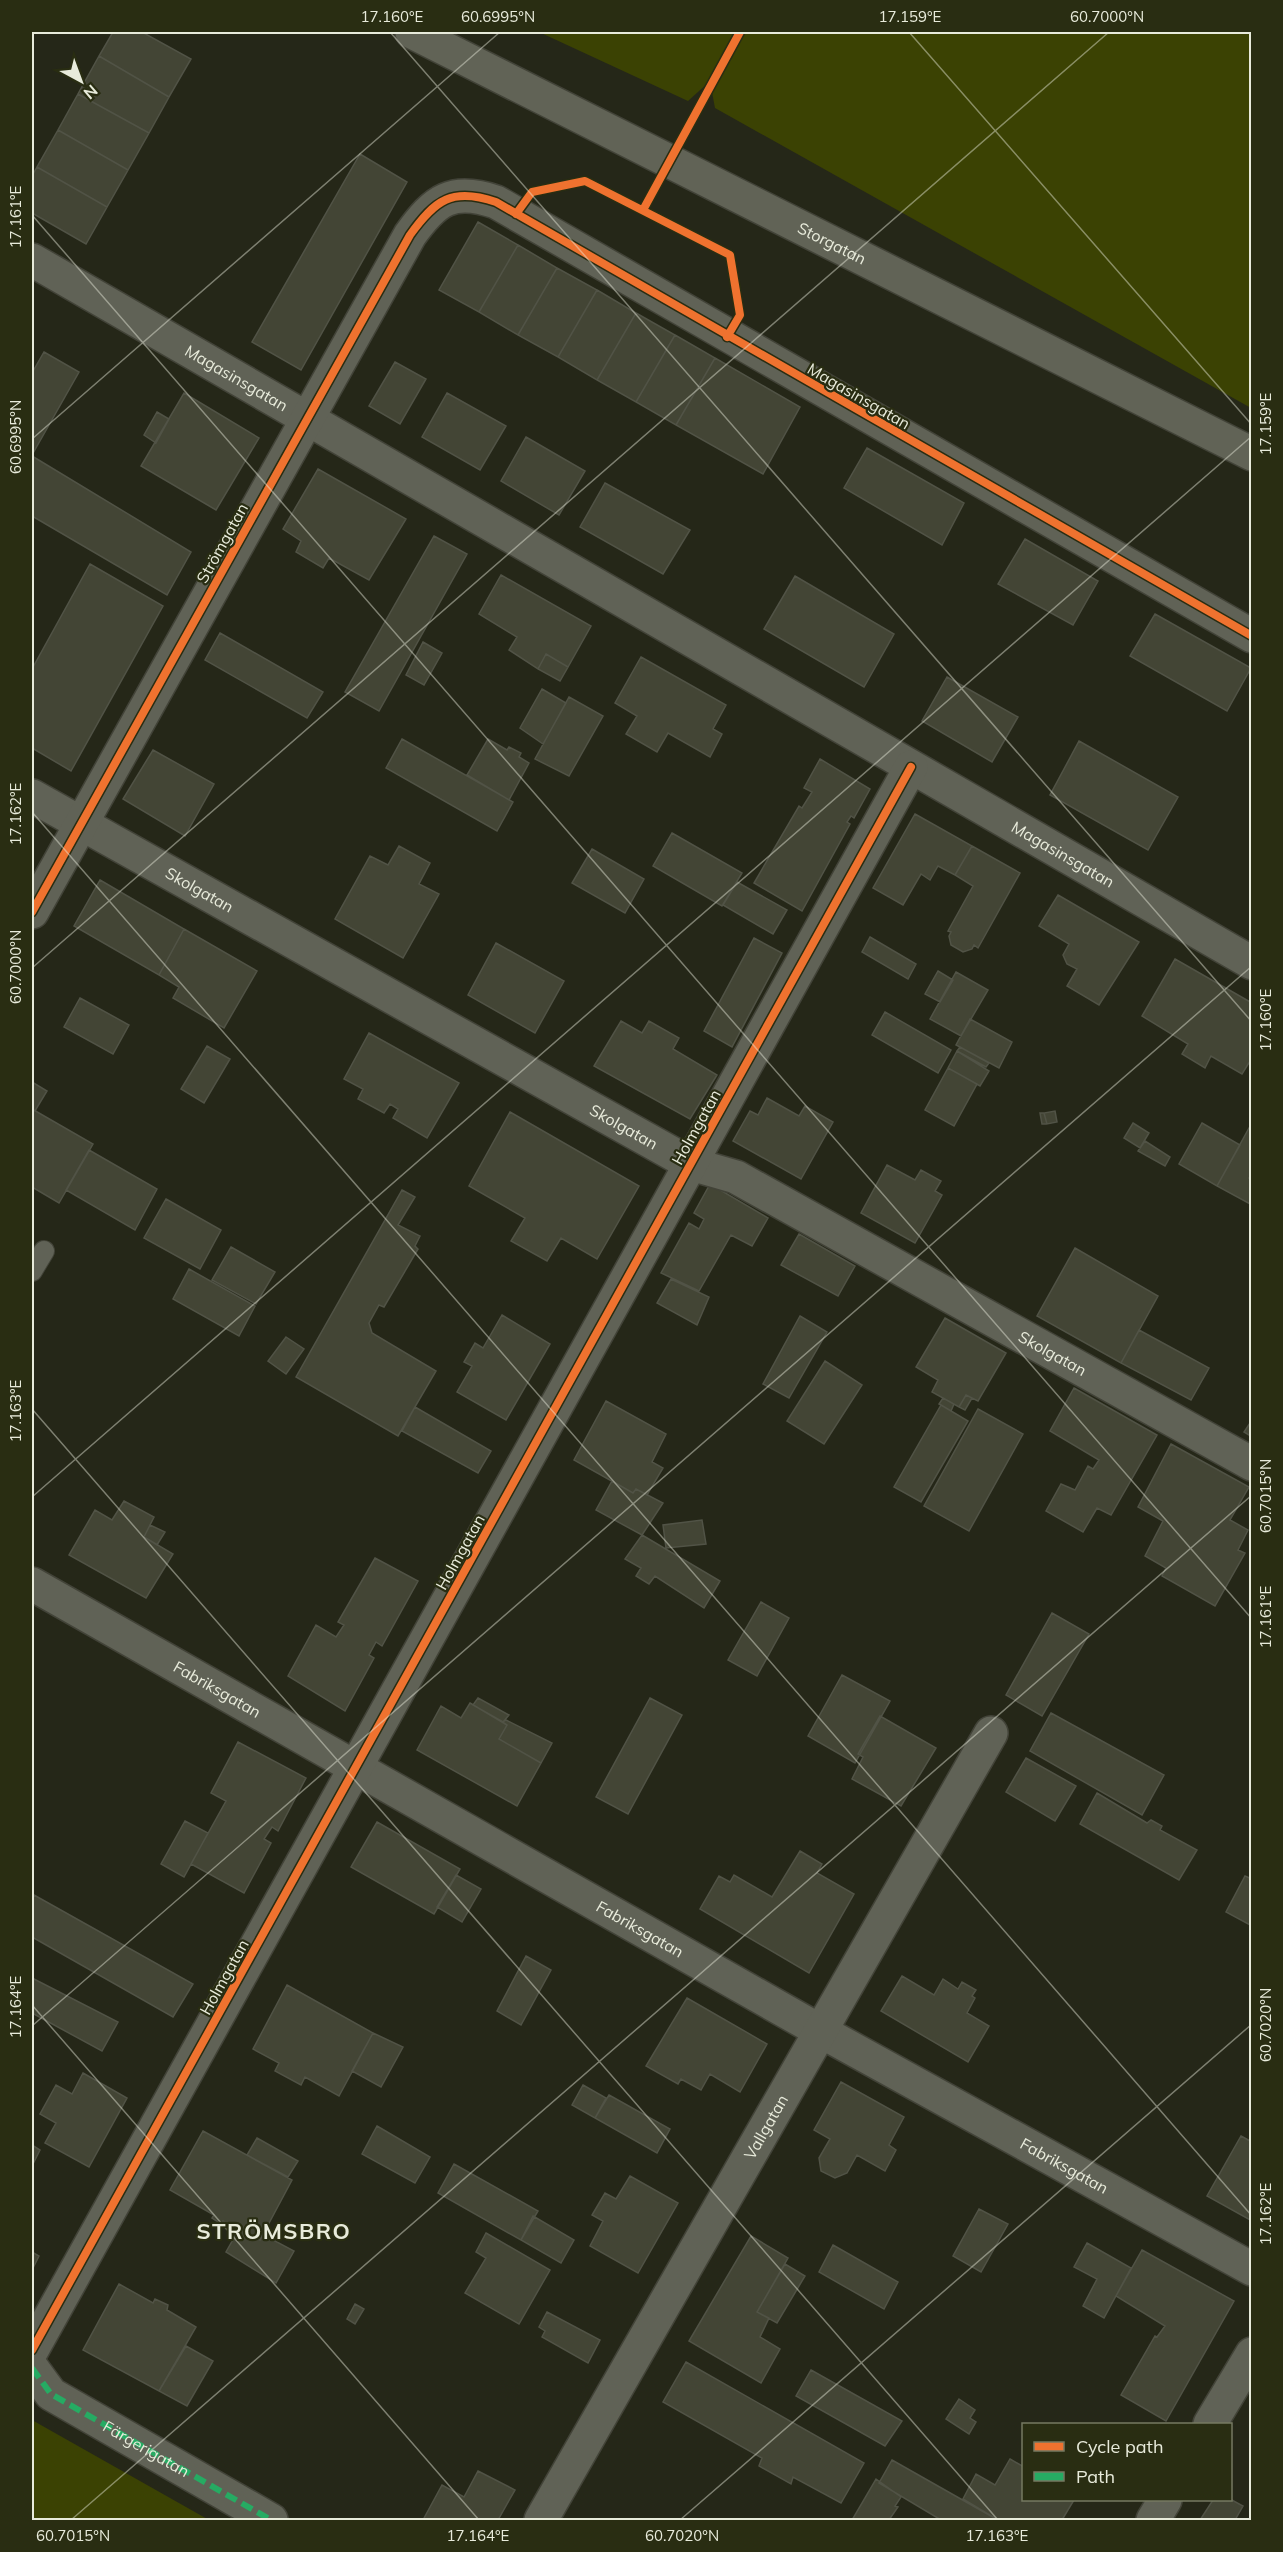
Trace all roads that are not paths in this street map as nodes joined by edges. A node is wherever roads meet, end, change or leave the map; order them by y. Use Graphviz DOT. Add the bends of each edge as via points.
graph roads {
  1 [pos="412,32"];
  2 [pos="448,198"];
  3 [pos="32,260"];
  4 [pos="306,419"];
  5 [pos="1251,454"];
  6 [pos="1251,636"];
  7 [pos="911,767"];
  8 [pos="32,796"];
  9 [pos="81,824"];
  10 [pos="32,912"];
  11 [pos="1251,963"];
  12 [pos="691,1164"];
  13 [pos="44,1251"];
  14 [pos="32,1271"];
  15 [pos="1251,1464"];
  16 [pos="32,1584"];
  17 [pos="991,1733"];
  18 [pos="357,1766"];
  19 [pos="822,2032"];
  20 [pos="1251,2269"];
  21 [pos="32,2350"];
  22 [pos="1251,2354"];
  23 [pos="32,2368"];
  24 [pos="1211,2423"];
  25 [pos="1165,2501"];
  26 [pos="271,2520"];
  27 [pos="541,2520"];
  28 [pos="1153,2520"];
  1 -- 5 [label="street, Storgatan"];
  2 -- 4 [label="street, Strömgatan" via="427,212 410,235"];
  2 -- 6 [label="street, Magasinsgatan" via="478,196 496,202"];
  3 -- 4 [label="street, Magasinsgatan"];
  4 -- 7 [label="street, Magasinsgatan"];
  4 -- 9 [label="street, Strömgatan"];
  7 -- 11 [label="street, Magasinsgatan"];
  7 -- 12 [label="street, Holmgatan"];
  8 -- 9 [label="street, Skolgatan"];
  9 -- 10 [label="street, Strömgatan"];
  9 -- 12 [label="street, Skolgatan"];
  12 -- 15 [label="street, Skolgatan" via="736,1177"];
  12 -- 18 [label="street, Holmgatan"];
  13 -- 14 [label="lane"];
  16 -- 18 [label="street, Fabriksgatan"];
  17 -- 19 [label="street, Vallgatan"];
  18 -- 19 [label="street, Fabriksgatan"];
  18 -- 21 [label="street, Holmgatan"];
  19 -- 20 [label="street, Fabriksgatan"];
  19 -- 27 [label="street, Vallgatan"];
  22 -- 24 [label="street"];
  23 -- 26 [label="street, Färgerigatan" via="51,2394"];
  25 -- 28 [label="street"];
}
